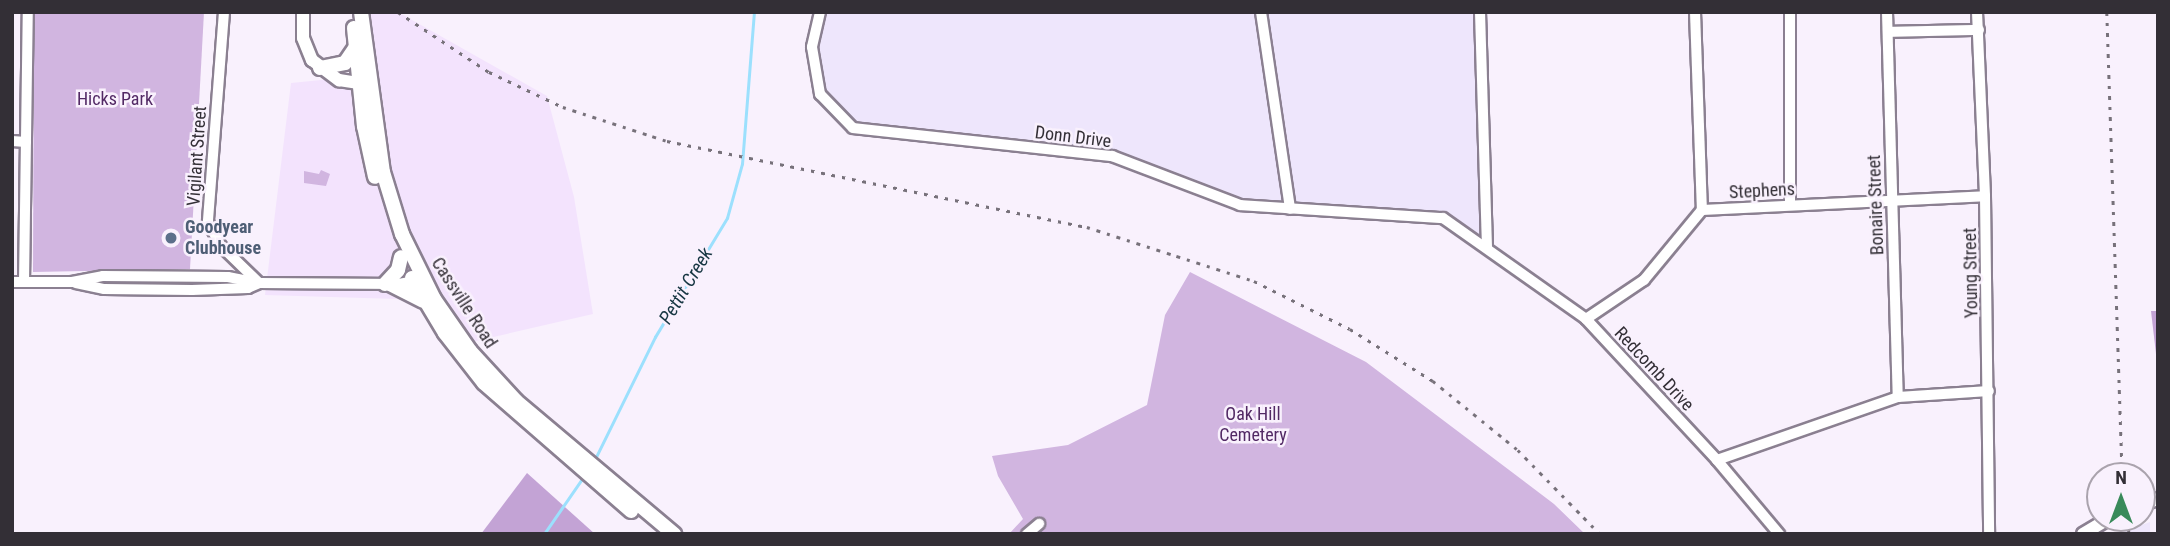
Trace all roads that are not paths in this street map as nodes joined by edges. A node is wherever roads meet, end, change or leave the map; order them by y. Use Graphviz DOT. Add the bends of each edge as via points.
graph roads {
  1 [pos="28,12"];
  2 [pos="224,12"];
  3 [pos="303,12"];
  4 [pos="353,12"];
  5 [pos="361,12"];
  6 [pos="820,12"];
  7 [pos="1261,12"];
  8 [pos="1480,12"];
  9 [pos="1695,12"];
  10 [pos="1790,12"];
  11 [pos="1886,12"];
  12 [pos="1977,12"];
  13 [pos="1979,30"];
  14 [pos="1888,33"];
  15 [pos="355,47"];
  16 [pos="320,68"];
  17 [pos="364,85"];
  18 [pos="12,142"];
  19 [pos="26,142"];
  20 [pos="1984,196"];
  21 [pos="1891,201"];
  22 [pos="1790,204"];
  23 [pos="1290,209"];
  24 [pos="1702,210"];
  25 [pos="1487,248"];
  26 [pos="401,257"];
  27 [pos="418,280"];
  28 [pos="12,282"];
  29 [pos="24,282"];
  30 [pos="259,283"];
  31 [pos="388,284"];
  32 [pos="424,301"];
  33 [pos="1586,319"];
  34 [pos="1989,391"];
  35 [pos="1898,397"];
  36 [pos="531,422"];
  37 [pos="1717,460"];
  38 [pos="613,489"];
  39 [pos="1039,524"];
  40 [pos="659,534"];
  41 [pos="674,534"];
  42 [pos="1027,534"];
  43 [pos="1779,534"];
  44 [pos="1989,534"];
  1 -- 19 [label="street"];
  2 -- 30 [label="street, Vigilant Street" via="208,222 220,245"];
  3 -- 16 [label="street" via="305,44"];
  4 -- 15 [label="main road, Cassville Road"];
  5 -- 17 [label="main road, Cassville Road"];
  6 -- 23 [label="street, Donn Drive" via="811,47 820,94 853,128 1112,156 1240,205"];
  7 -- 23 [label="street"];
  8 -- 25 [label="street"];
  9 -- 24 [label="street"];
  10 -- 22 [label="street"];
  11 -- 14 [label="street, Bonaire Street"];
  12 -- 13 [label="street, Young Street"];
  13 -- 14 [label="street"];
  13 -- 20 [label="street, Young Street"];
  14 -- 21 [label="street, Bonaire Street"];
  15 -- 16 [label="main road" via="345,63"];
  15 -- 17 [label="main road, Cassville Road"];
  16 -- 17 [label="street"];
  17 -- 26 [label="main road, Cassville Road" via="370,157"];
  17 -- 27 [label="main road, Cassville Road" via="386,183"];
  18 -- 19 [label="street"];
  19 -- 29 [label="street"];
  20 -- 21 [label="street, Stephens"];
  20 -- 34 [label="street, Young Street"];
  21 -- 22 [label="street, Stephens"];
  21 -- 35 [label="street, Bonaire Street"];
  22 -- 24 [label="street, Stephens"];
  23 -- 25 [label="street, Donn Drive" via="1443,218"];
  24 -- 33 [label="street" via="1644,280"];
  25 -- 33 [label="street, Redcomb Drive"];
  26 -- 27 [label="main road, Cassville Road"];
  26 -- 31 [label="main road"];
  27 -- 31 [label="street"];
  27 -- 32 [label="main road, Cassville Road"];
  27 -- 36 [label="main road, Cassville Road"];
  28 -- 29 [label="street"];
  29 -- 30 [label="street" via="72,282 103,276 228,277"];
  30 -- 31 [label="street"];
  31 -- 32 [label="main road"];
  32 -- 36 [label="main road, Cassville Road" via="470,367"];
  33 -- 37 [label="street, Redcomb Drive"];
  34 -- 35 [label="street"];
  34 -- 44 [label="street, Young Street"];
  35 -- 37 [label="street"];
  36 -- 38 [label="main road, Cassville Road"];
  37 -- 43 [label="street, Redcomb Drive"];
  38 -- 40 [label="main road, Cassville Road"];
  38 -- 41 [label="main road, Cassville Road"];
  39 -- 42 [label="street"];
}
